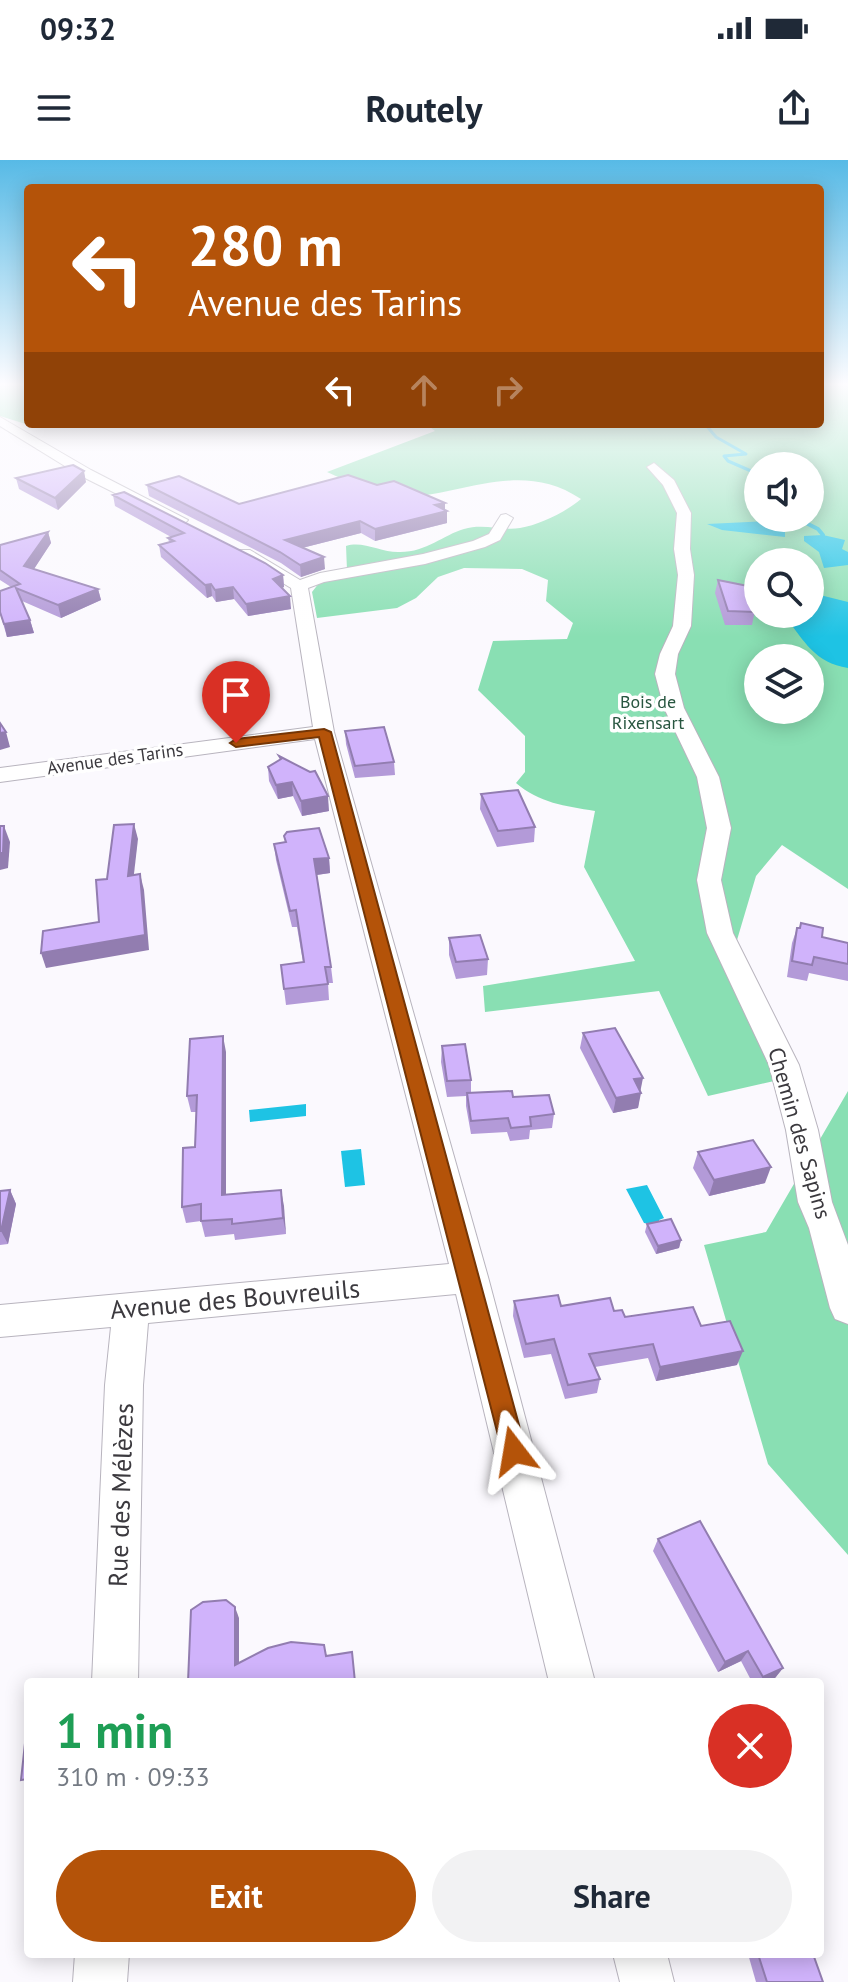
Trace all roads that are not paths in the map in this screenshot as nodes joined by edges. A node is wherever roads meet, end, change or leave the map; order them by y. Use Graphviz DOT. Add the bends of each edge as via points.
graph roads {
  1 [pos="75,467"];
  2 [pos="654,467"];
  3 [pos="506,518"];
  4 [pos="299,586"];
  5 [pos="324,732"];
  6 [pos="0,775"];
  7 [pos="470,1277"];
  8 [pos="131,1308"];
  9 [pos="848,1308"];
  10 [pos="0,1321"];
  11 [pos="115,1678"];
  12 [pos="571,1678"];
  13 [pos="102,1958"];
  14 [pos="641,1958"];
  15 [pos="100,1982"];
  16 [pos="647,1982"];
  1 -- 4 [label="street"];
  2 -- 9 [label="street, Chemin des Sapins" via="684,513 682,626 665,674 674,708 708,777 719,828 709,880 720,933 784,1065 815,1202"];
  3 -- 4 [label="street" via="495,537 479,544"];
  4 -- 5 [label="street"];
  5 -- 6 [label="street, Avenue des Tarins"];
  5 -- 7 [label="street"];
  7 -- 8 [label="street, Avenue des Bouvreuils"];
  7 -- 12 [label="street"];
  8 -- 10 [label="street, Avenue des Bouvreuils"];
  8 -- 11 [label="street, Rue des Mélèzes"];
  13 -- 15 [label="street"];
  14 -- 16 [label="street"];
}
